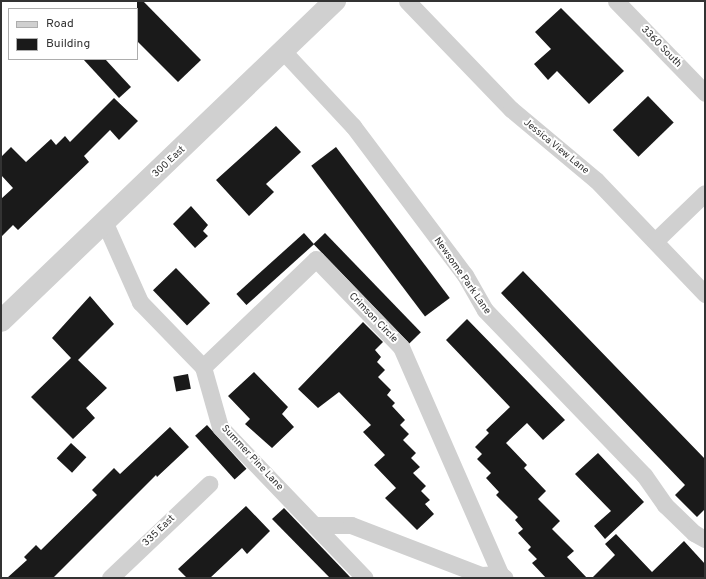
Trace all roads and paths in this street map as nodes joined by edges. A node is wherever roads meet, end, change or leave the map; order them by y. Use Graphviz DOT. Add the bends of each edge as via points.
graph roads {
  1 [pos="335,1"];
  2 [pos="407,1"];
  3 [pos="616,1"];
  4 [pos="283,51"];
  5 [pos="705,93"];
  6 [pos="705,193"];
  7 [pos="104,221"];
  8 [pos="655,241"];
  9 [pos="705,294"];
  10 [pos="1,321"];
  11 [pos="202,367"];
  12 [pos="208,484"];
  13 [pos="315,525"];
  14 [pos="705,539"];
  15 [pos="502,576"];
  16 [pos="110,578"];
  17 [pos="365,578"];
  1 -- 4 [label="street, 300 East"];
  2 -- 8 [label="street, Jessica View Lane" via="511,109 585,170"];
  3 -- 5 [label="street, 3360 South"];
  4 -- 7 [label="street, 300 East" via="177,155"];
  4 -- 14 [label="street, Newsome Park Lane" via="353,126 464,275 485,310 644,475 665,505 694,533"];
  6 -- 8 [label="street"];
  7 -- 10 [label="street, 300 East"];
  7 -- 11 [label="street, Summer Pine Lane" via="140,302"];
  8 -- 9 [label="street, Jessica View Lane"];
  11 -- 13 [label="street, Summer Pine Lane" via="220,427"];
  11 -- 15 [label="street, Crimson Circle" via="316,259 401,347"];
  12 -- 16 [label="street, 335 East"];
  13 -- 15 [label="street, Crimson Circle" via="351,525 481,575"];
  13 -- 17 [label="street, Summer Pine Lane"];
}
